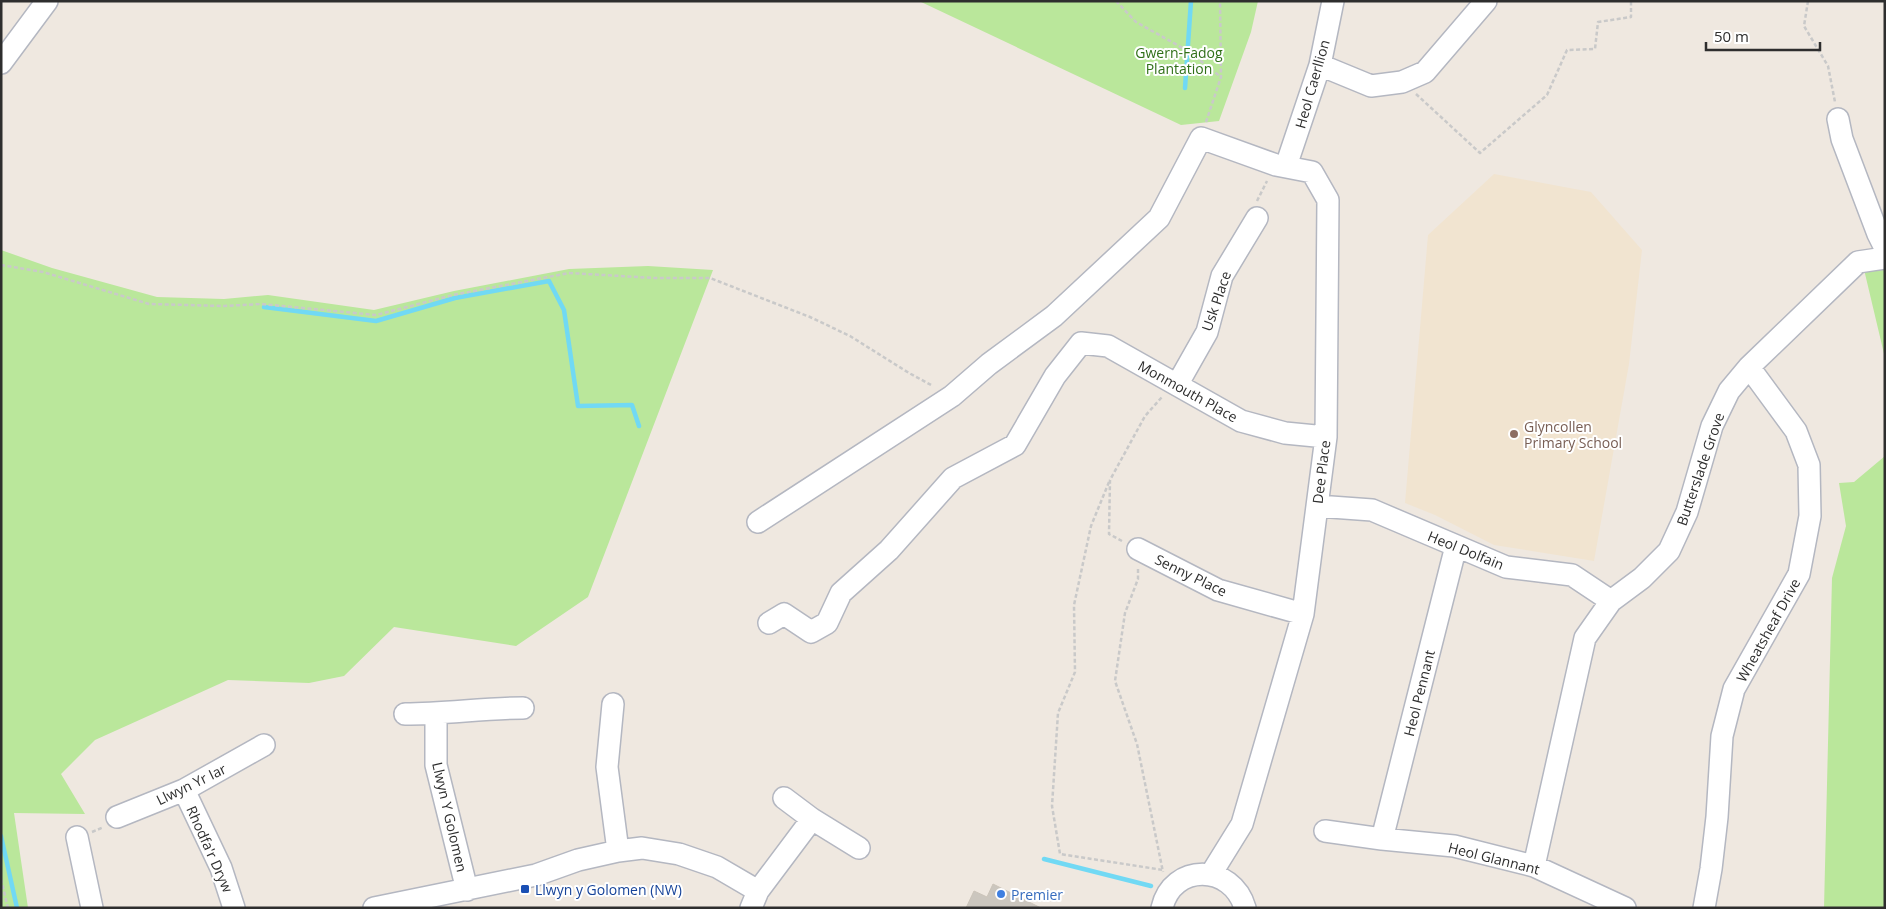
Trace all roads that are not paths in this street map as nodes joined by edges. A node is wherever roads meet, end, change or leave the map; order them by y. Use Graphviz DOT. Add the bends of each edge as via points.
graph roads {
  1 [pos="47,1"];
  2 [pos="1333,1"];
  3 [pos="1486,1"];
  4 [pos="1,62"];
  5 [pos="1320,65"];
  6 [pos="1838,119"];
  7 [pos="1281,166"];
  8 [pos="1256,218"];
  9 [pos="1885,248"];
  10 [pos="1885,258"];
  11 [pos="1749,367"];
  12 [pos="1177,385"];
  13 [pos="1326,437"];
  14 [pos="1317,506"];
  15 [pos="758,522"];
  16 [pos="1456,546"];
  17 [pos="1138,549"];
  18 [pos="1611,601"];
  19 [pos="1303,614"];
  20 [pos="769,624"];
  21 [pos="613,704"];
  22 [pos="523,708"];
  23 [pos="405,714"];
  24 [pos="436,714"];
  25 [pos="264,745"];
  26 [pos="184,790"];
  27 [pos="784,798"];
  28 [pos="116,817"];
  29 [pos="812,819"];
  30 [pos="1326,831"];
  31 [pos="77,837"];
  32 [pos="1382,839"];
  33 [pos="859,848"];
  34 [pos="618,850"];
  35 [pos="1534,866"];
  36 [pos="1211,874"];
  37 [pos="467,890"];
  38 [pos="755,899"];
  39 [pos="1163,905"];
  40 [pos="383,907"];
  41 [pos="92,908"];
  42 [pos="234,908"];
  43 [pos="1245,908"];
  44 [pos="1625,908"];
  45 [pos="1704,908"];
  1 -- 4 [label="street"];
  2 -- 5 [label="street, Heol Caerllion"];
  3 -- 5 [label="street" via="1425,72 1402,82 1371,86"];
  5 -- 7 [label="street, Heol Caerllion"];
  6 -- 9 [label="street" via="1842,140"];
  7 -- 13 [label="street, Dee Place" via="1312,172 1328,200"];
  7 -- 15 [label="street, Dee Place" via="1201,138 1159,218 1054,316 952,396"];
  8 -- 12 [label="street, Usk Place" via="1222,276 1207,332"];
  10 -- 11 [label="street, Butterslade Grove" via="1858,262"];
  11 -- 18 [label="street, Butterslade Grove" via="1729,391 1712,426 1687,512 1669,551 1642,578"];
  11 -- 45 [label="street, Wheatsheaf Drive" via="1796,431 1809,465 1810,516 1799,574 1734,689 1722,736 1718,817"];
  12 -- 13 [label="street, Monmouth Place" via="1241,420 1285,433"];
  12 -- 20 [label="street, Monmouth Place" via="1108,346 1081,343 1055,376 1015,445 953,478 889,550 841,593 827,623 811,632 784,614"];
  13 -- 14 [label="street, Dee Place"];
  14 -- 16 [label="street, Heol Dolfain" via="1372,510"];
  14 -- 19 [label="street, Dee Place"];
  16 -- 18 [label="street, Heol Dolfain" via="1506,567 1572,575"];
  16 -- 32 [label="street, Heol Pennant"];
  17 -- 19 [label="street, Senny Place" via="1218,590"];
  18 -- 35 [label="street, Butterslade Grove" via="1585,638"];
  19 -- 36 [label="street, Dee Place" via="1242,824"];
  21 -- 34 [label="street" via="607,767"];
  22 -- 24 [label="street"];
  23 -- 24 [label="street"];
  24 -- 37 [label="street, Llwyn Y Golomen" via="436,765"];
  25 -- 26 [label="street, Llwyn Yr Iar"];
  26 -- 28 [label="street, Llwyn Yr Iar"];
  26 -- 42 [label="street, Rhodfa'r Dryw" via="221,868"];
  27 -- 29 [label="street"];
  29 -- 33 [label="street"];
  29 -- 38 [label="street"];
  30 -- 32 [label="street, Heol Glannant"];
  31 -- 41 [label="street"];
  32 -- 35 [label="street, Heol Glannant" via="1454,846"];
  34 -- 37 [label="street" via="536,875"];
  34 -- 38 [label="street" via="642,848 679,854 717,867"];
  35 -- 44 [label="street, Heol Glannant"];
  36 -- 39 [label="street" via="1187,877 1171,889"];
  36 -- 43 [label="street" via="1225,879 1239,893"];
  37 -- 40 [label="street"];
}
